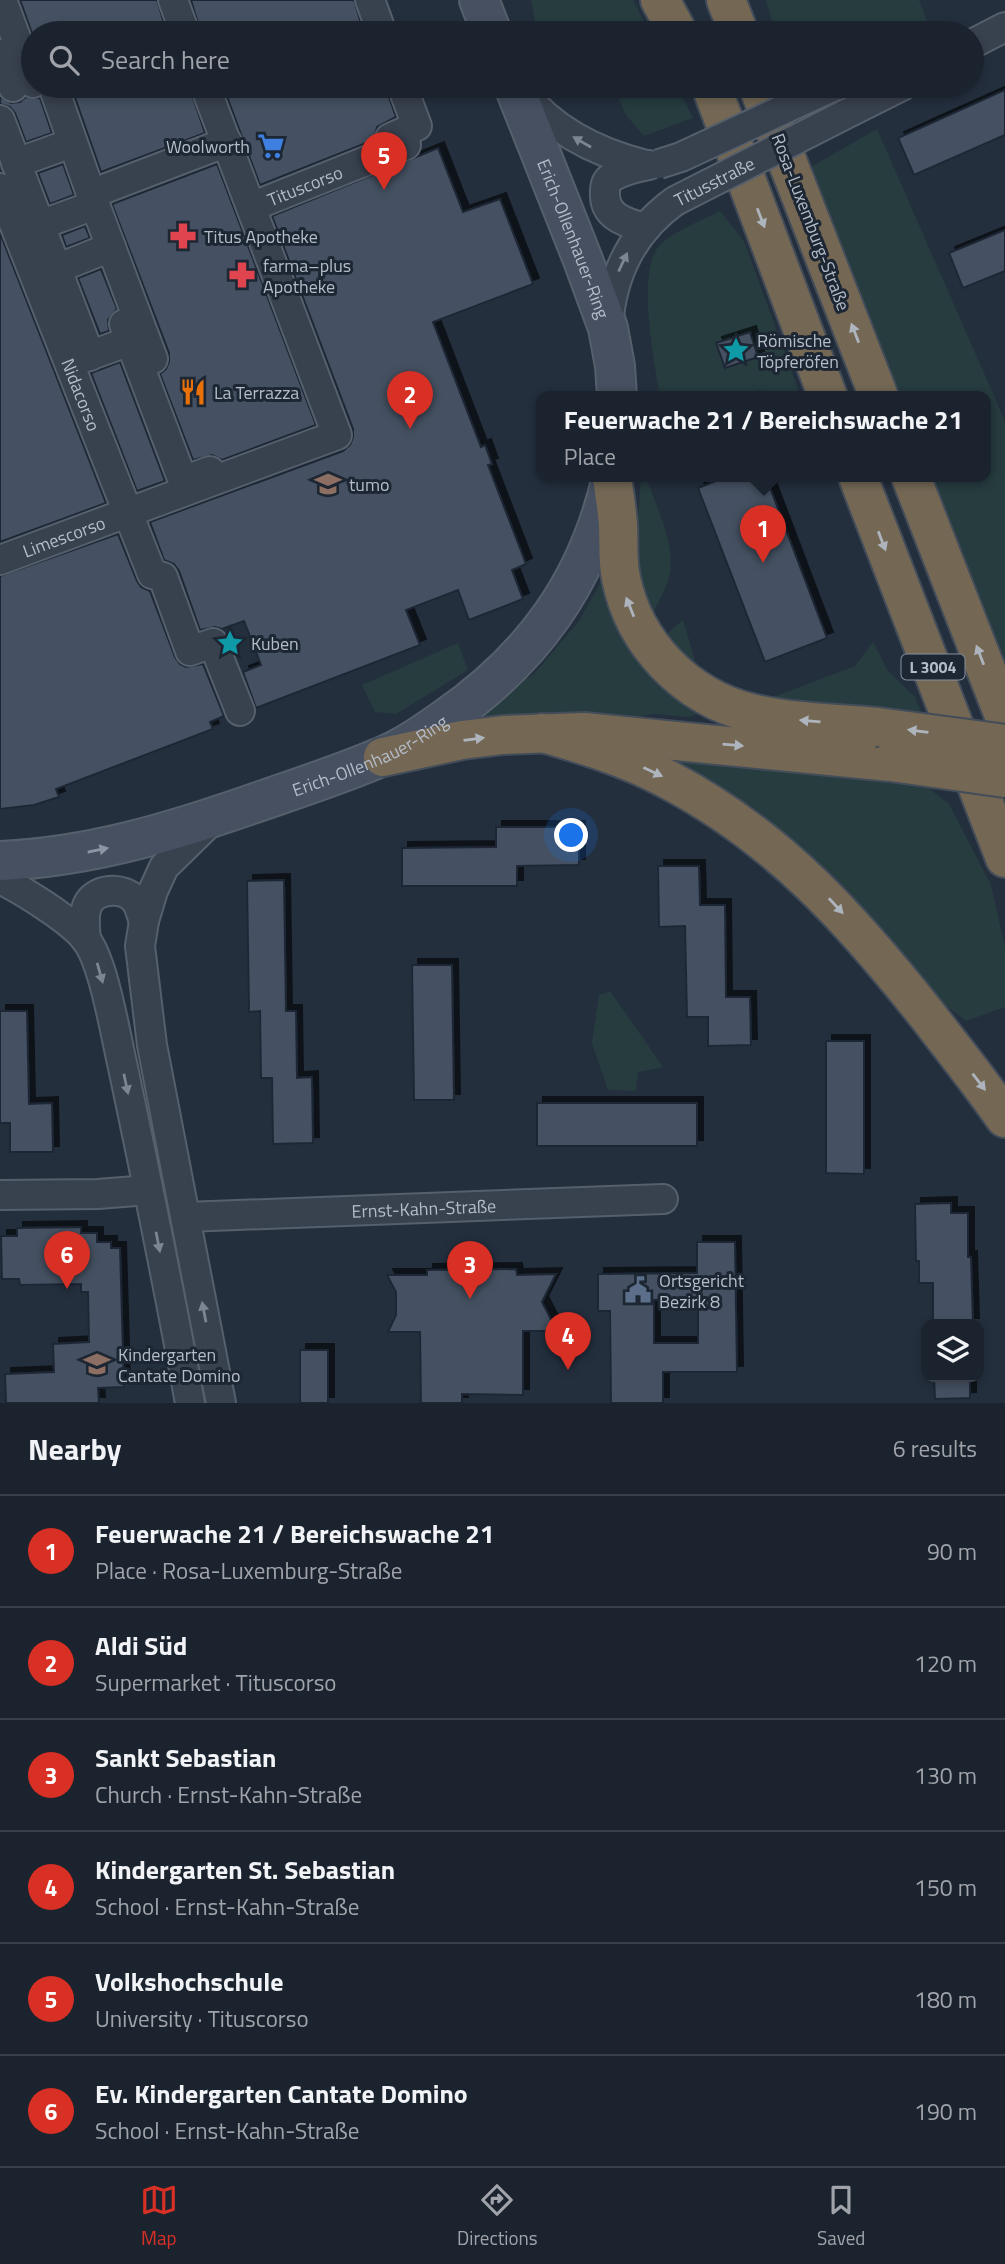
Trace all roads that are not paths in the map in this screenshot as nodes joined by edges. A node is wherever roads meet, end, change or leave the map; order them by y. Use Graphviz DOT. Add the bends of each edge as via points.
graph roads {
  1 [pos="2,0"];
  2 [pos="22,0"];
  3 [pos="370,0"];
  4 [pos="660,0"];
  5 [pos="678,0"];
  6 [pos="726,0"];
  7 [pos="739,0"];
  8 [pos="179,2"];
  9 [pos="183,21"];
  10 [pos="378,21"];
  11 [pos="671,21"];
  12 [pos="686,21"];
  13 [pos="734,21"];
  14 [pos="743,21"];
  15 [pos="15,61"];
  16 [pos="33,98"];
  17 [pos="56,98"];
  18 [pos="210,98"];
  19 [pos="211,98"];
  20 [pos="406,98"];
  21 [pos="521,98"];
  22 [pos="528,98"];
  23 [pos="714,98"];
  24 [pos="763,98"];
  25 [pos="808,98"];
  26 [pos="878,98"];
  27 [pos="0,120"];
  28 [pos="227,142"];
  29 [pos="58,148"];
  30 [pos="16,163"];
  31 [pos="652,164"];
  32 [pos="0,188"];
  33 [pos="86,202"];
  34 [pos="251,207"];
  35 [pos="40,225"];
  36 [pos="644,228"];
  37 [pos="111,247"];
  38 [pos="35,278"];
  39 [pos="608,328"];
  40 [pos="130,341"];
  41 [pos="617,391"];
  42 [pos="826,391"];
  43 [pos="877,391"];
  44 [pos="337,429"];
  45 [pos="611,482"];
  46 [pos="613,482"];
  47 [pos="860,482"];
  48 [pos="913,482"];
  49 [pos="201,486"];
  50 [pos="127,513"];
  51 [pos="0,560"];
  52 [pos="240,711"];
  53 [pos="1005,718"];
  54 [pos="543,733"];
  55 [pos="885,744"];
  56 [pos="1005,744"];
  57 [pos="383,757"];
  58 [pos="1005,778"];
  59 [pos="215,817"];
  60 [pos="1005,858"];
  61 [pos="0,861"];
  62 [pos="0,879"];
  63 [pos="144,921"];
  64 [pos="86,940"];
  65 [pos="1005,1118"];
  66 [pos="148,1190"];
  67 [pos="0,1195"];
  68 [pos="663,1199"];
  69 [pos="186,1217"];
  70 [pos="190,1403"];
  71 [pos="222,1403"];
  1 -- 15 [label="street"];
  2 -- 15 [label="street"];
  3 -- 10 [label="street"];
  4 -- 11 [label="highway"];
  5 -- 12 [label="highway"];
  6 -- 13 [label="highway"];
  7 -- 14 [label="highway"];
  8 -- 9 [label="street"];
  16 -- 29 [label="street"];
  17 -- 33 [label="street"];
  18 -- 28 [label="street, Tituscorso"];
  19 -- 44 [label="street, Tituscorso"];
  20 -- 34 [label="street, Tituscorso" via="417,126 390,138 400,148"];
  21 -- 39 [label="main road, Erich-Ollenhauer-Ring"];
  31 -- 22 [label="street, one-way" via="592,147 567,133"];
  23 -- 42 [label="highway, one-way"];
  43 -- 24 [label="highway, Rosa-Luxemburg-Straße, one-way"];
  25 -- 31 [label="street, Titusstraße, bridge" via="681,157"];
  26 -- 36 [label="street, Titusstraße, bridge" via="675,201"];
  27 -- 30 [label="street, Nidacorso"];
  28 -- 33 [label="street"];
  28 -- 34 [label="street, Tituscorso"];
  29 -- 30 [label="street"];
  29 -- 33 [label="street"];
  30 -- 35 [label="street, Nidacorso"];
  31 -- 36 [label="street, Titusstraße" via="610,178 606,184 605,201 613,216"];
  32 -- 38 [label="street, Nidacorso"];
  33 -- 35 [label="street"];
  33 -- 37 [label="street"];
  33 -- 40 [label="street"];
  34 -- 44 [label="street, Tituscorso"];
  35 -- 40 [label="street, Nidacorso" via="87,357"];
  39 -- 36 [label="street, Titusstraße, one-way" via="617,275"];
  37 -- 38 [label="street"];
  37 -- 49 [label="street"];
  38 -- 50 [label="street, Nidacorso"];
  39 -- 41 [label="main road, Erich-Ollenhauer-Ring"];
  40 -- 44 [label="street" via="183,481"];
  44 -- 49 [label="street"];
  45 -- 57 [label="main road, Erich-Ollenhauer-Ring" via="583,564 531,644 462,708"];
  55 -- 46 [label="highway, one-way" via="752,713 711,698 671,669 643,634 625,596"];
  47 -- 60 [label="highway, L 3004, one-way"];
  53 -- 48 [label="highway, L 3004, one-way"];
  49 -- 50 [label="street"];
  50 -- 51 [label="street, Limescorso"];
  50 -- 52 [label="street, Nidacorso" via="152,575 163,577 190,651 213,643"];
  54 -- 55 [label="highway, one-way"];
  57 -- 54 [label="highway, one-way" via="462,740"];
  54 -- 65 [label="highway, one-way" via="586,745 665,778 769,846 861,933"];
  56 -- 55 [label="highway, one-way, bridge"];
  55 -- 58 [label="highway, bridge"];
  57 -- 59 [label="main road, Erich-Ollenhauer-Ring"];
  61 -- 59 [label="main road, Erich-Ollenhauer-Ring, one-way" via="110,848"];
  59 -- 63 [label="street" via="164,867"];
  62 -- 64 [label="street" via="62,918"];
  63 -- 64 [label="street" via="130,895 103,892 88,904"];
  63 -- 69 [label="street" via="141,946 152,1045"];
  64 -- 66 [label="street, one-way" via="111,1017"];
  66 -- 67 [label="street"];
  66 -- 70 [label="street, one-way"];
  68 -- 69 [label="street, Ernst-Kahn-Straße"];
  71 -- 69 [label="street, one-way"];
}
